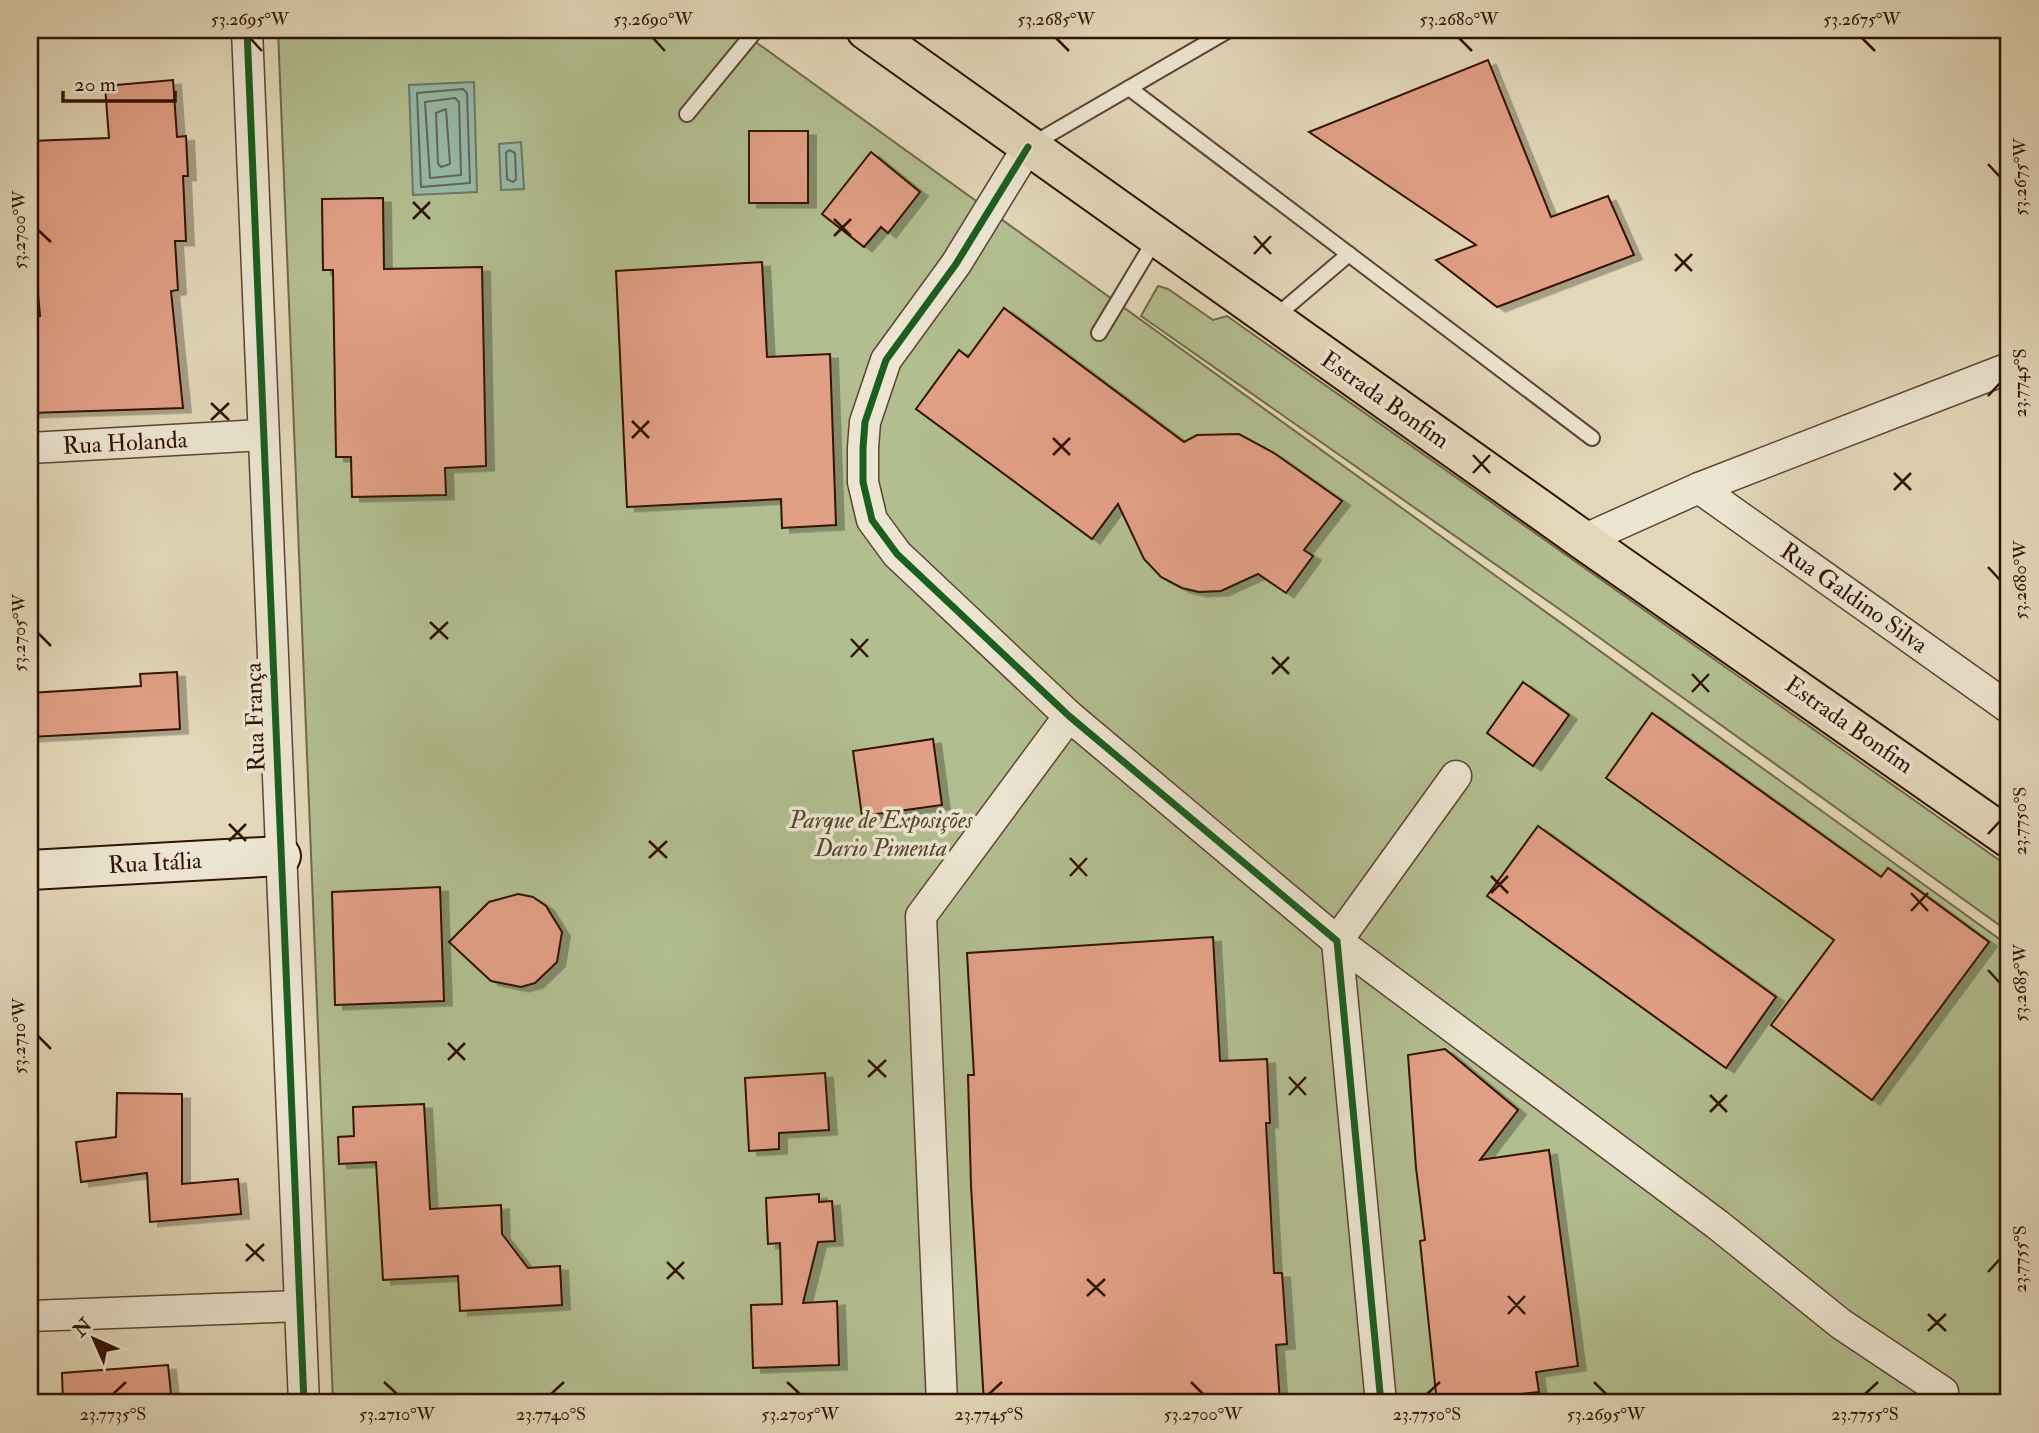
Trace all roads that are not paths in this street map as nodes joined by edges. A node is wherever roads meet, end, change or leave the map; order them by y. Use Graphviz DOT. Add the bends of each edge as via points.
graph roads {
  1 [pos="247,30"];
  2 [pos="756,30"];
  3 [pos="866,30"];
  4 [pos="1229,30"];
  5 [pos="1129,88"];
  6 [pos="687,114"];
  7 [pos="1028,147"];
  8 [pos="1156,238"];
  9 [pos="1349,254"];
  10 [pos="1271,320"];
  11 [pos="1099,333"];
  12 [pos="2009,368"];
  13 [pos="263,435"];
  14 [pos="1592,438"];
  15 [pos="30,448"];
  16 [pos="1699,488"];
  17 [pos="1583,540"];
  18 [pos="2009,708"];
  19 [pos="1069,716"];
  20 [pos="1456,776"];
  21 [pos="2009,838"];
  22 [pos="281,856"];
  23 [pos="30,870"];
  24 [pos="1337,941"];
  25 [pos="300,1306"];
  26 [pos="30,1316"];
  27 [pos="1942,1392"];
  28 [pos="304,1403"];
  29 [pos="942,1403"];
  30 [pos="1381,1403"];
  1 -- 13 [label="street, Rua França"];
  2 -- 6 [label="lane"];
  3 -- 7 [label="main road, Estrada Bonfim"];
  4 -- 5 [label="lane"];
  5 -- 7 [label="lane"];
  5 -- 9 [label="lane"];
  7 -- 8 [label="main road, Estrada Bonfim"];
  7 -- 19 [label="street" via="956,264 886,360 865,422 863,482 872,520 897,554"];
  8 -- 10 [label="main road, Estrada Bonfim"];
  8 -- 11 [label="lane"];
  9 -- 10 [label="lane"];
  9 -- 14 [label="lane"];
  10 -- 17 [label="main road, Estrada Bonfim"];
  12 -- 16 [label="street"];
  13 -- 15 [label="street, Rua Holanda"];
  13 -- 22 [label="street, Rua França"];
  16 -- 17 [label="street"];
  16 -- 18 [label="street, Rua Galdino Silva"];
  17 -- 21 [label="main road, Estrada Bonfim"];
  19 -- 24 [label="street"];
  19 -- 29 [label="street" via="921,916"];
  20 -- 24 [label="street"];
  22 -- 23 [label="street, Rua Itália"];
  22 -- 25 [label="street, Rua França"];
  24 -- 27 [label="street" via="1718,1225 1852,1331"];
  24 -- 30 [label="street"];
  25 -- 26 [label="street"];
  25 -- 28 [label="street, Rua França"];
}
